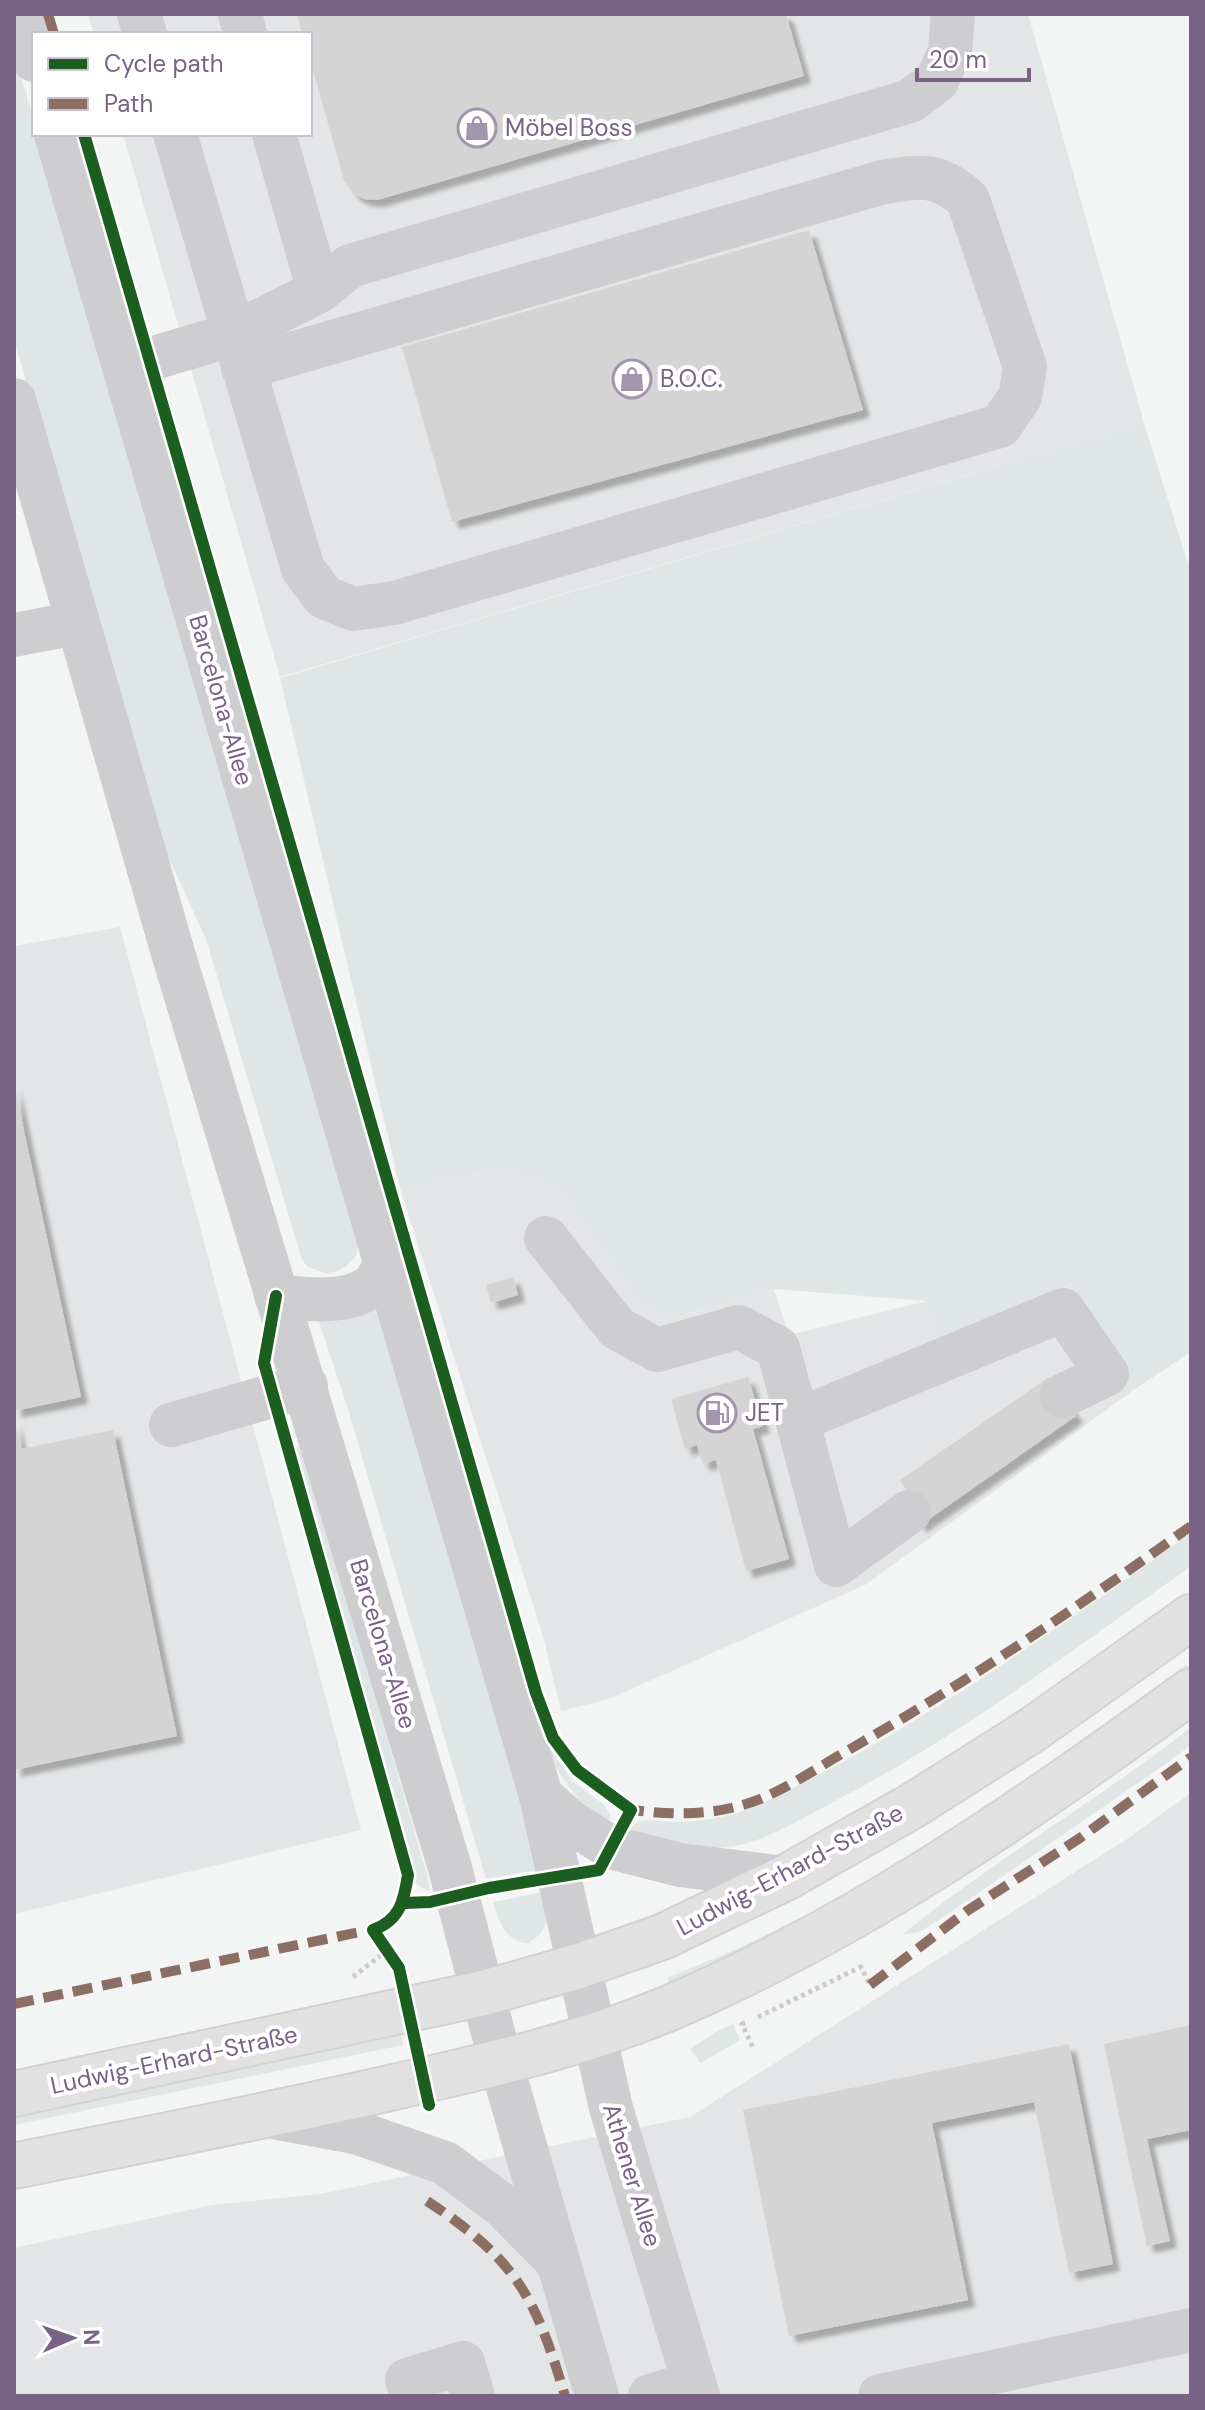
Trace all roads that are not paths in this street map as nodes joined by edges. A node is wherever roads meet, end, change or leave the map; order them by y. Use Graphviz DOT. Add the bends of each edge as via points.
graph roads {
  1 [pos="21,14"];
  2 [pos="953,14"];
  3 [pos="32,53"];
  4 [pos="57,136"];
  5 [pos="176,136"];
  6 [pos="275,136"];
  7 [pos="319,291"];
  8 [pos="238,351"];
  9 [pos="124,367"];
  10 [pos="14,400"];
  11 [pos="77,623"];
  12 [pos="14,635"];
  13 [pos="546,1238"];
  14 [pos="385,1266"];
  15 [pos="276,1296"];
  16 [pos="306,1386"];
  17 [pos="1062,1396"];
  18 [pos="798,1420"];
  19 [pos="171,1425"];
  20 [pos="909,1512"];
  21 [pos="1191,1617"];
  22 [pos="1191,1691"];
  23 [pos="541,1796"];
  24 [pos="785,1878"];
  25 [pos="579,1966"];
  26 [pos="484,1993"];
  27 [pos="596,2033"];
  28 [pos="501,2063"];
  29 [pos="14,2094"];
  30 [pos="263,2115"];
  31 [pos="14,2166"];
  32 [pos="559,2263"];
  33 [pos="1191,2330"];
  34 [pos="696,2389"];
  35 [pos="412,2396"];
  36 [pos="473,2396"];
  37 [pos="597,2396"];
  38 [pos="650,2396"];
  39 [pos="880,2396"];
  1 -- 3 [label="street"];
  2 -- 7 [label="street" via="950,51 937,81 910,101 350,266"];
  4 -- 9 [label="street, Barcelona-Allee"];
  5 -- 8 [label="street"];
  6 -- 7 [label="street"];
  7 -- 8 [label="street"];
  8 -- 8 [label="street" via="303,569 324,597 353,609 394,603 1000,426 1020,397 1025,367 968,200 952,184 922,176"];
  8 -- 9 [label="street"];
  9 -- 14 [label="street, Barcelona-Allee"];
  10 -- 11 [label="street, Barcelona-Allee"];
  11 -- 12 [label="street"];
  11 -- 15 [label="street, Barcelona-Allee"];
  13 -- 18 [label="street" via="617,1328 657,1350 739,1327 778,1348"];
  14 -- 15 [label="street" via="371,1287 343,1297"];
  14 -- 23 [label="street, Barcelona-Allee"];
  15 -- 16 [label="street, Barcelona-Allee"];
  16 -- 19 [label="street"];
  16 -- 26 [label="street, Barcelona-Allee"];
  17 -- 18 [label="street" via="1107,1374 1063,1310"];
  18 -- 20 [label="street" via="836,1565"];
  21 -- 24 [label="main road, Ludwig-Erhard-Straße" via="1032,1730"];
  22 -- 27 [label="main road" via="1063,1785 944,1862 755,1967 665,2009"];
  23 -- 24 [label="street" via="610,1847 680,1865"];
  23 -- 25 [label="street, Barcelona-Allee"];
  24 -- 25 [label="main road, Ludwig-Erhard-Straße" via="662,1937"];
  25 -- 26 [label="main road, Ludwig-Erhard-Straße"];
  25 -- 27 [label="street, Athener Allee"];
  26 -- 28 [label="street"];
  26 -- 29 [label="main road, Ludwig-Erhard-Straße"];
  27 -- 28 [label="main road"];
  27 -- 34 [label="street, Athener Allee" via="611,2108"];
  28 -- 30 [label="main road"];
  28 -- 32 [label="street"];
  30 -- 31 [label="main road"];
  30 -- 32 [label="street" via="355,2132 445,2163 503,2206"];
  32 -- 37 [label="street"];
  33 -- 39 [label="street"];
  34 -- 38 [label="street, Athener Allee"];
  35 -- 36 [label="street" via="407,2380 463,2363"];
}
